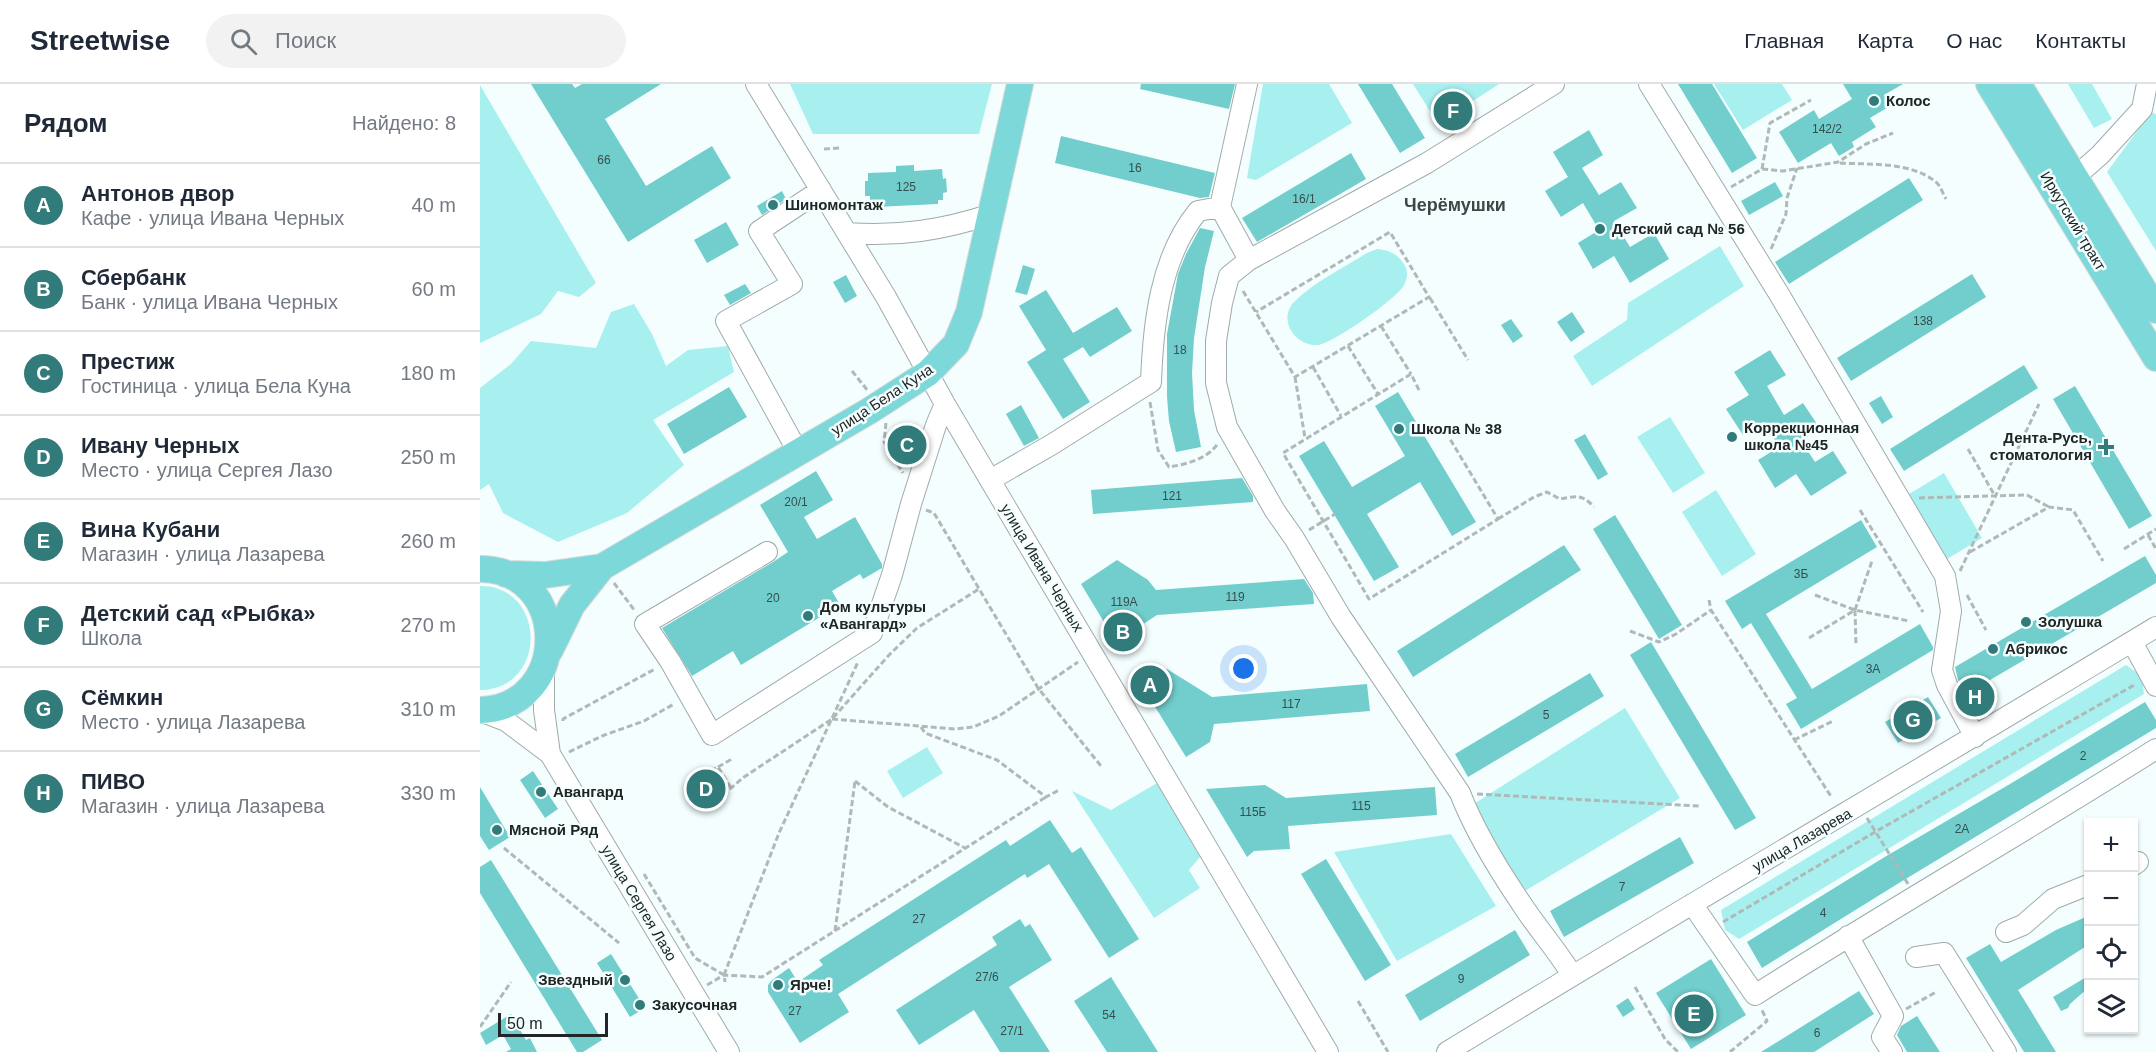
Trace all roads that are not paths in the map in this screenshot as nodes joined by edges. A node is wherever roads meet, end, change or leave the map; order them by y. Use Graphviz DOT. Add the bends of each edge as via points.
graph roads {
  1 [pos="756,84"];
  2 [pos="1020,84"];
  3 [pos="1247,84"];
  4 [pos="1554,84"];
  5 [pos="1649,84"];
  6 [pos="1989,84"];
  7 [pos="2018,84"];
  8 [pos="2147,84"];
  9 [pos="2075,177"];
  10 [pos="821,190"];
  11 [pos="1220,207"];
  12 [pos="992,214"];
  13 [pos="847,233"];
  14 [pos="1249,260"];
  15 [pos="2156,310"];
  16 [pos="2156,358"];
  17 [pos="928,373"];
  18 [pos="945,404"];
  19 [pos="798,452"];
  20 [pos="990,480"];
  21 [pos="767,552"];
  22 [pos="602,567"];
  23 [pos="480,569"];
  24 [pos="506,574"];
  25 [pos="2156,627"];
  26 [pos="2132,642"];
  27 [pos="546,661"];
  28 [pos="2153,681"];
  29 [pos="480,710"];
  30 [pos="1975,737"];
  31 [pos="2156,749"];
  32 [pos="558,756"];
  33 [pos="2084,887"];
  34 [pos="1692,904"];
  35 [pos="2006,932"];
  36 [pos="1848,936"];
  37 [pos="1916,957"];
  38 [pos="1572,975"];
  39 [pos="729,1052"];
  40 [pos="1328,1052"];
  41 [pos="1447,1052"];
  42 [pos="1892,1052"];
  43 [pos="2006,1052"];
  1 -- 10 [label="street, улица Ивана Черных"];
  2 -- 12 [label="main road, улица Бела Куна"];
  3 -- 11 [label="street"];
  4 -- 14 [label="street" via="1427,163"];
  5 -- 30 [label="street" via="1946,576 1951,611 1942,670"];
  6 -- 16 [label="main road, Иркутский тракт"];
  7 -- 9 [label="main road, Иркутский тракт"];
  8 -- 9 [label="street" via="2142,109"];
  9 -- 15 [label="main road, Иркутский тракт"];
  10 -- 13 [label="street, улица Ивана Черных"];
  10 -- 19 [label="street" via="759,231 792,284 726,321"];
  11 -- 14 [label="street"];
  11 -- 20 [label="street" via="1198,211 1184,228 1158,308 1151,382"];
  12 -- 13 [label="street" via="951,226 882,236"];
  12 -- 17 [label="main road, улица Бела Куна" via="964,329 956,344"];
  13 -- 17 [label="street, улица Ивана Черных"];
  14 -- 38 [label="street" via="1229,276 1216,341 1216,383 1227,427 1341,617 1460,794 1470,821"];
  17 -- 18 [label="street, улица Ивана Черных"];
  17 -- 19 [label="main road, улица Бела Куна"];
  18 -- 20 [label="street, улица Ивана Черных"];
  18 -- 21 [label="street" via="872,633 712,735 645,624"];
  19 -- 22 [label="main road, улица Бела Куна"];
  20 -- 40 [label="street, улица Ивана Черных"];
  22 -- 24 [label="main road, улица Бела Куна"];
  22 -- 27 [label="main road, улица Бела Куна" via="572,605"];
  23 -- 24 [label="main road"];
  24 -- 27 [label="main road" via="532,592 545,613 549,634"];
  25 -- 26 [label="street, улица Лазарева"];
  26 -- 28 [label="street"];
  26 -- 30 [label="street, улица Лазарева"];
  27 -- 29 [label="main road, улица Бела Куна" via="528,690 517,699"];
  27 -- 32 [label="street, улица Сергея Лазо" via="544,710"];
  29 -- 32 [label="street, улица Сергея Лазо" via="506,721"];
  30 -- 34 [label="street, улица Лазарева"];
  31 -- 36 [label="street"];
  32 -- 39 [label="street, улица Сергея Лазо"];
  33 -- 35 [label="street" via="2053,900 2023,926"];
  34 -- 36 [label="street" via="1755,995"];
  34 -- 38 [label="street, улица Лазарева"];
  36 -- 42 [label="street" via="1893,1016 1882,1036"];
  37 -- 43 [label="street" via="1944,953"];
  38 -- 41 [label="street, улица Лазарева"];
}
